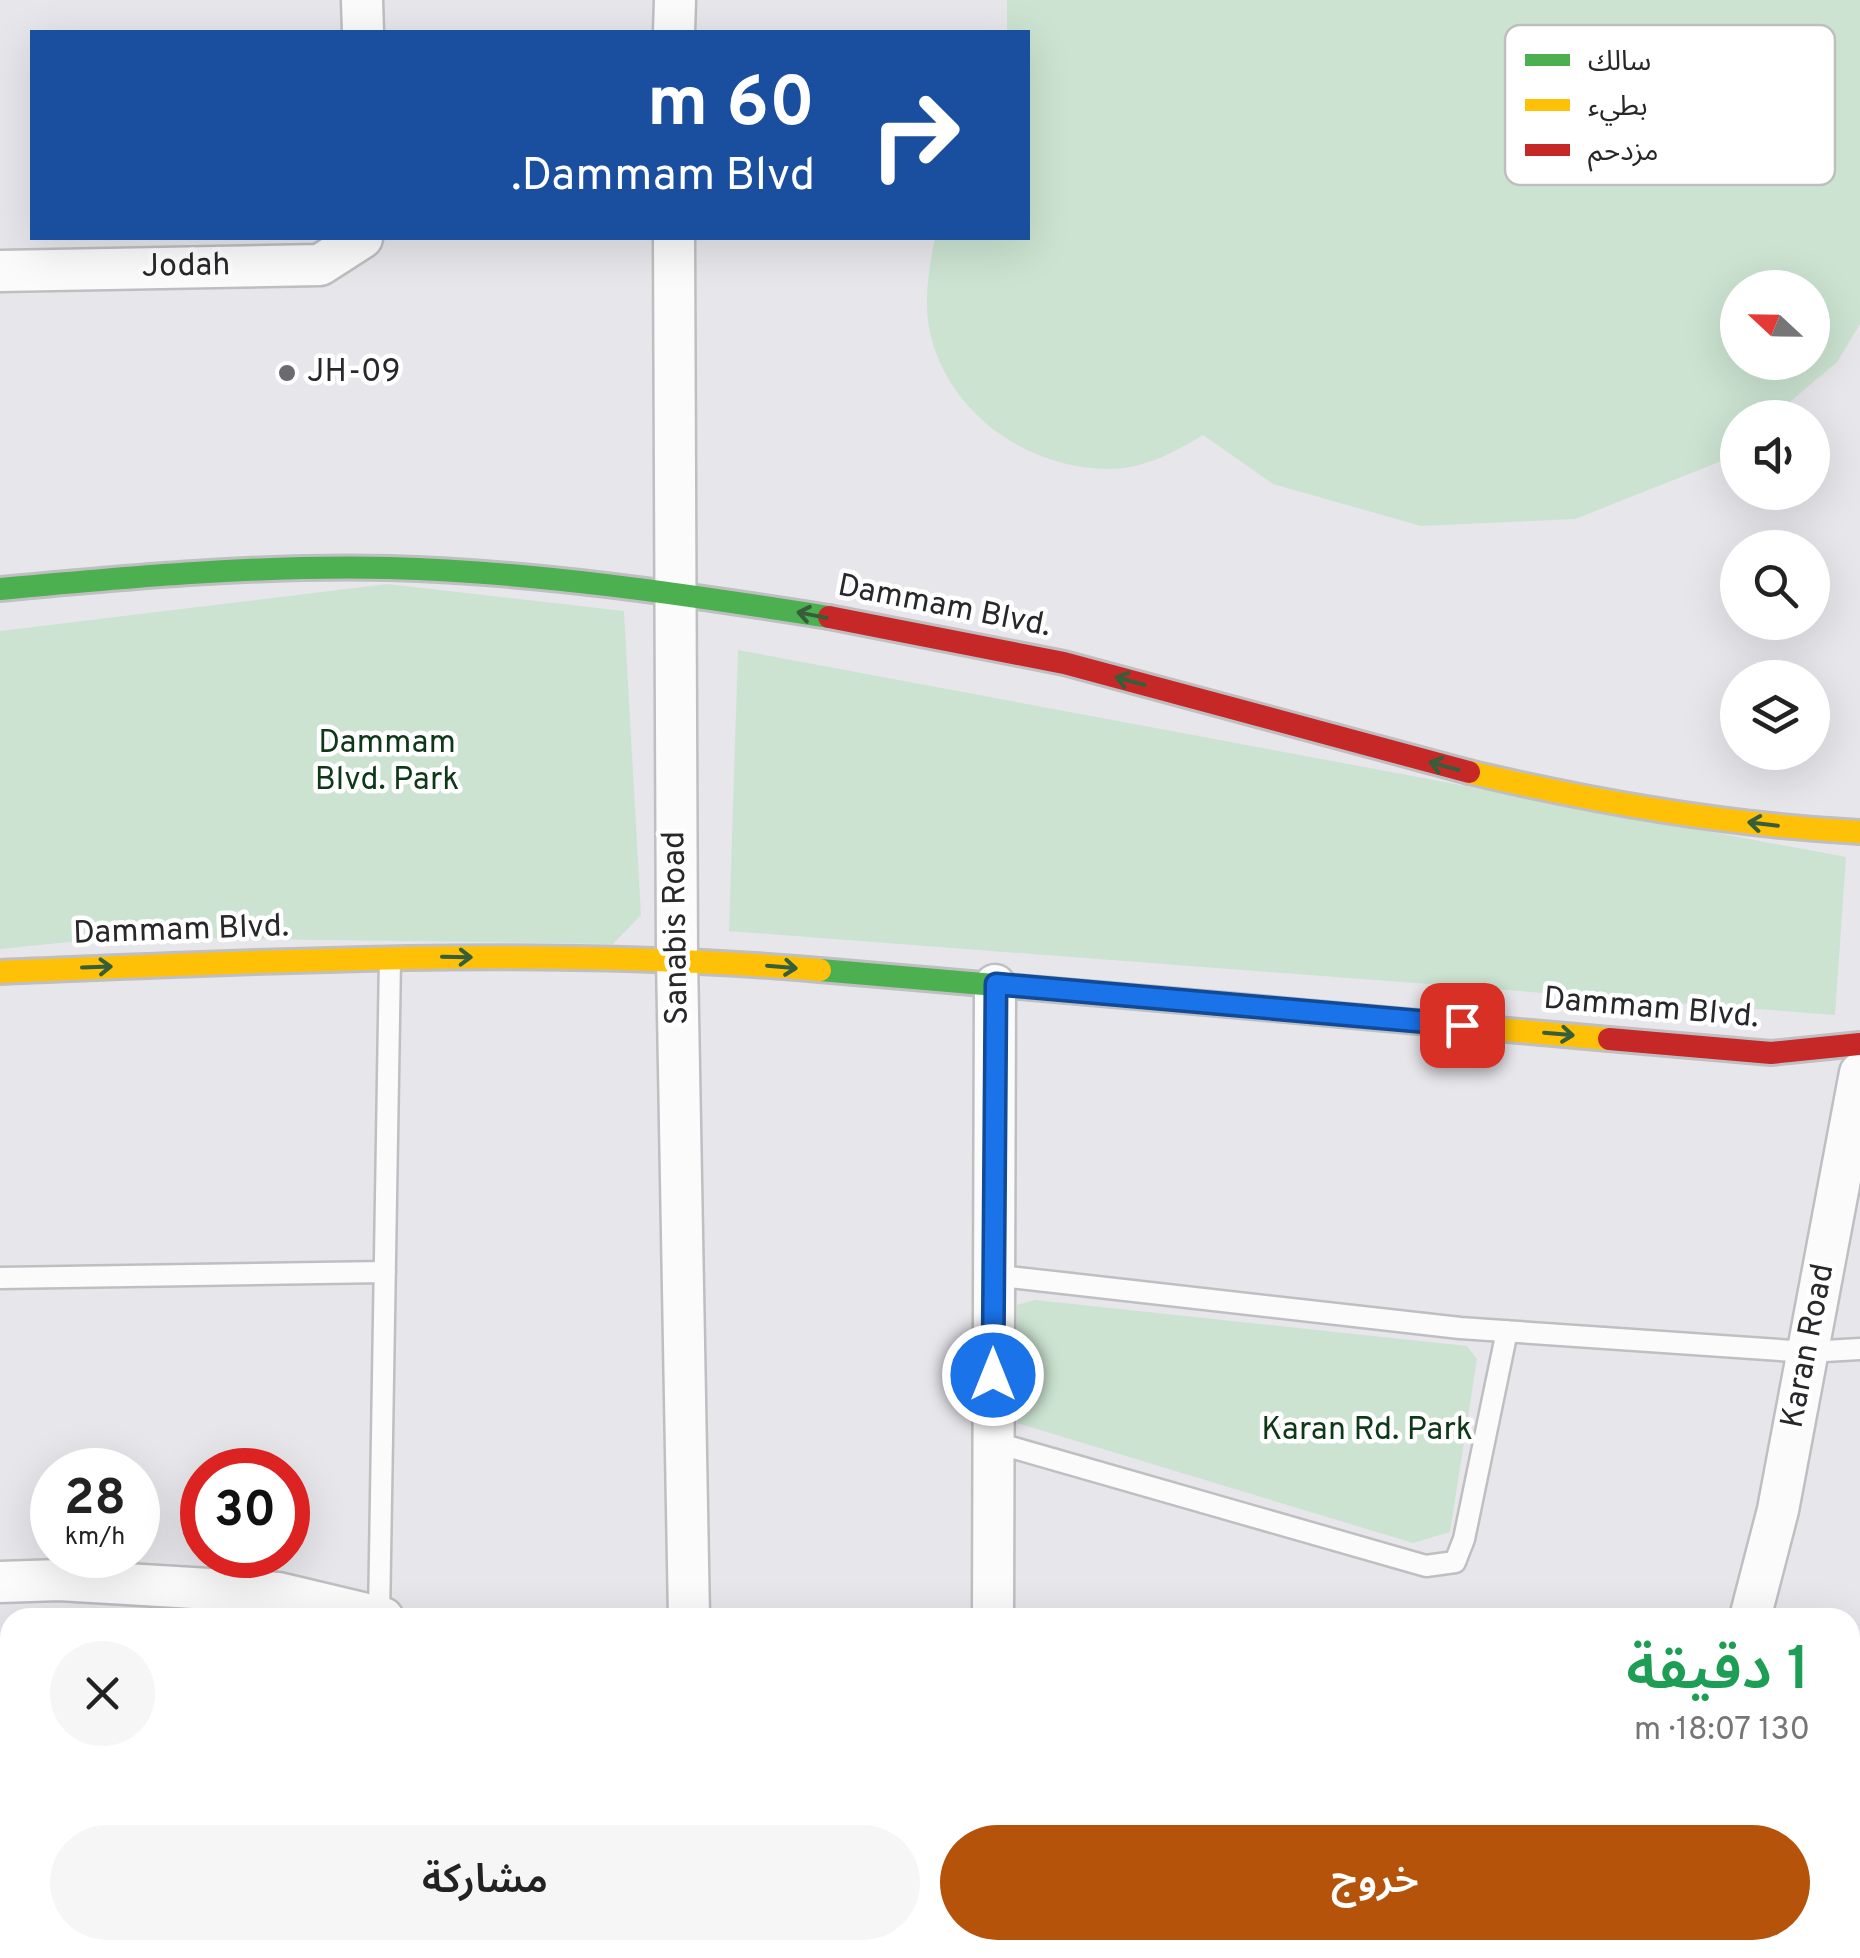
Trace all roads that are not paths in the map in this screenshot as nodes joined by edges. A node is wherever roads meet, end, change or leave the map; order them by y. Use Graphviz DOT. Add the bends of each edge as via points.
graph roads {
  1 [pos="362,0"];
  2 [pos="675,0"];
  3 [pos="363,30"];
  4 [pos="674,30"];
  5 [pos="359,240"];
  6 [pos="674,240"];
  7 [pos="0,271"];
  8 [pos="0,590"];
  9 [pos="674,595"];
  10 [pos="1860,832"];
  11 [pos="390,956"];
  12 [pos="677,959"];
  13 [pos="0,972"];
  14 [pos="996,984"];
  15 [pos="1860,1044"];
  16 [pos="1860,1074"];
  17 [pos="385,1272"];
  18 [pos="992,1275"];
  19 [pos="0,1278"];
  20 [pos="1507,1331"];
  21 [pos="1860,1349"];
  22 [pos="1808,1352"];
  23 [pos="993,1442"];
  24 [pos="0,1582"];
  25 [pos="341,1608"];
  26 [pos="382,1608"];
  27 [pos="688,1608"];
  28 [pos="993,1608"];
  29 [pos="1753,1608"];
  1 -- 3 [label="street"];
  2 -- 4 [label="street"];
  5 -- 7 [label="street, Jodah" via="320,265"];
  6 -- 9 [label="street, Sanabis Road"];
  8 -- 9 [label="main road, Dammam Blvd." via="124,577 345,568 564,580"];
  10 -- 9 [label="main road, Dammam Blvd., one-way" via="1647,810 1480,776 1061,662"];
  9 -- 12 [label="street, Sanabis Road"];
  11 -- 12 [label="main road, Dammam Blvd., one-way"];
  13 -- 11 [label="main road, Dammam Blvd., one-way"];
  11 -- 17 [label="lane"];
  12 -- 14 [label="main road, Dammam Blvd., one-way"];
  12 -- 27 [label="street, Sanabis Road"];
  14 -- 15 [label="main road, Dammam Blvd., one-way" via="1772,1053"];
  14 -- 18 [label="street"];
  16 -- 22 [label="street, Karan Road"];
  17 -- 19 [label="lane"];
  17 -- 26 [label="lane"];
  18 -- 20 [label="lane"];
  18 -- 23 [label="street"];
  20 -- 22 [label="lane"];
  20 -- 23 [label="lane" via="1455,1562 1426,1566"];
  21 -- 22 [label="lane"];
  22 -- 29 [label="street, Karan Road"];
  23 -- 28 [label="street"];
  24 -- 25 [label="street" via="278,1594"];
}
